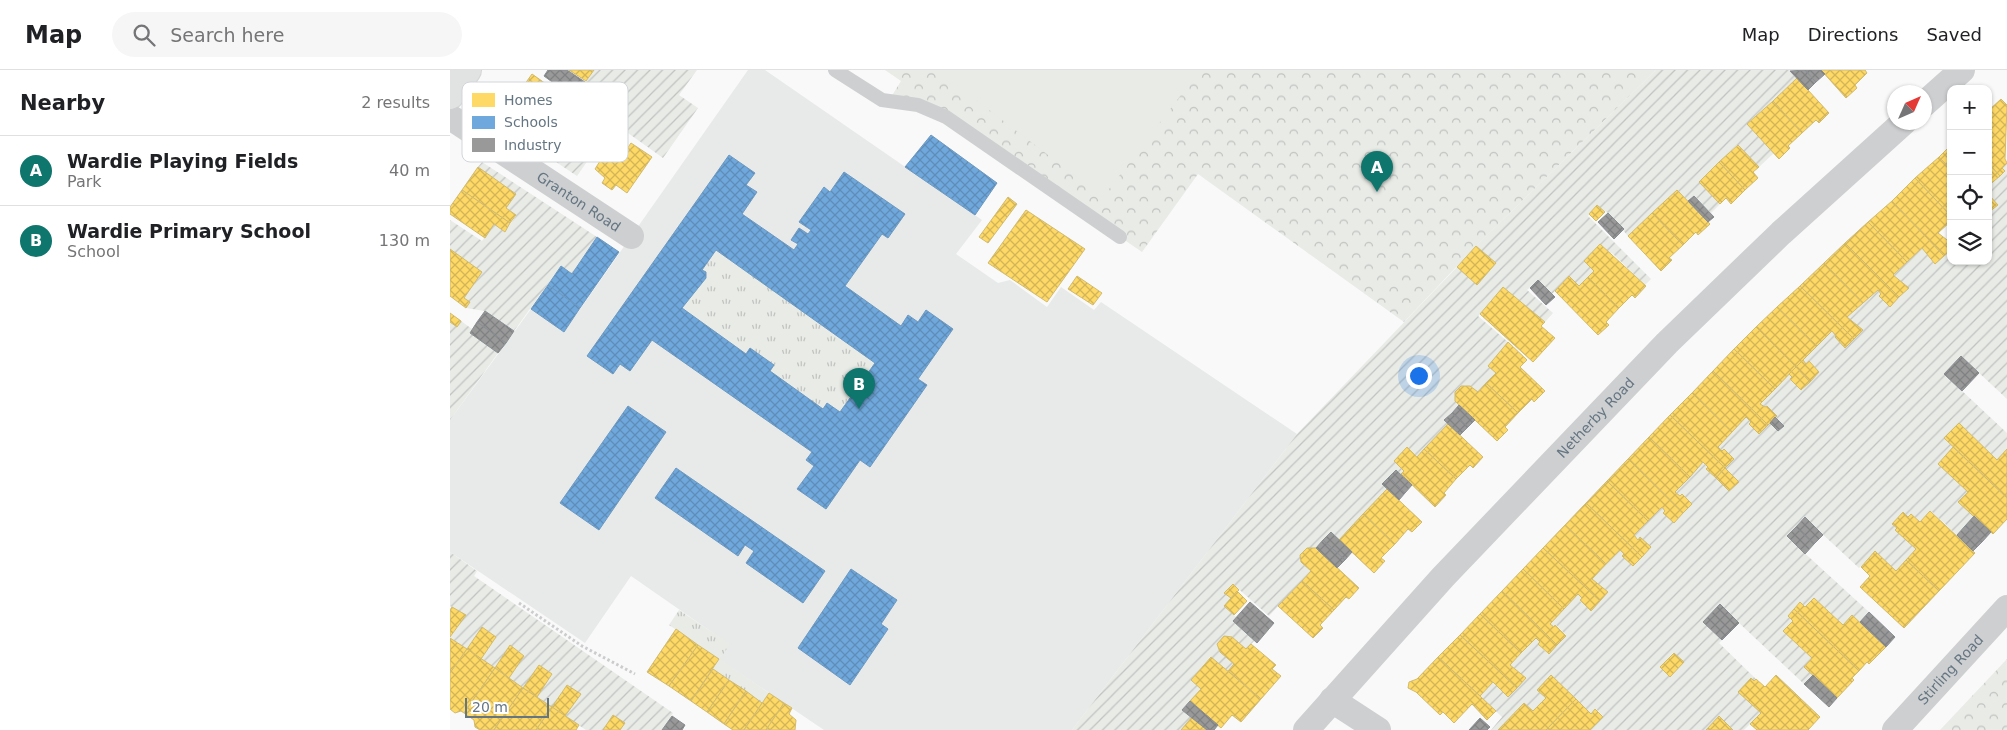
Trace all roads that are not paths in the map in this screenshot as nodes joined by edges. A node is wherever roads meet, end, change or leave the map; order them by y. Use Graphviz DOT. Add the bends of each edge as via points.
graph roads {
  1 [pos="467,70"];
  2 [pos="835,70"];
  3 [pos="1962,70"];
  4 [pos="450,95"];
  5 [pos="1932,97"];
  6 [pos="450,117"];
  7 [pos="462,125"];
  8 [pos="1895,130"];
  9 [pos="518,162"];
  10 [pos="631,236"];
  11 [pos="1120,237"];
  12 [pos="2007,608"];
  13 [pos="1332,700"];
  14 [pos="1306,730"];
  15 [pos="1378,730"];
  16 [pos="1895,730"];
  1 -- 4 [label="main road"];
  2 -- 11 [label="lane" via="882,100 918,105 946,117"];
  3 -- 5 [label="street"];
  6 -- 7 [label="street, Granton Road"];
  8 -- 13 [label="street, Netherby Road" via="1667,343 1443,577"];
  9 -- 10 [label="street, Granton Road"];
  12 -- 16 [label="street, Stirling Road"];
  13 -- 14 [label="street, Netherby Road"];
  13 -- 15 [label="street"];
}
